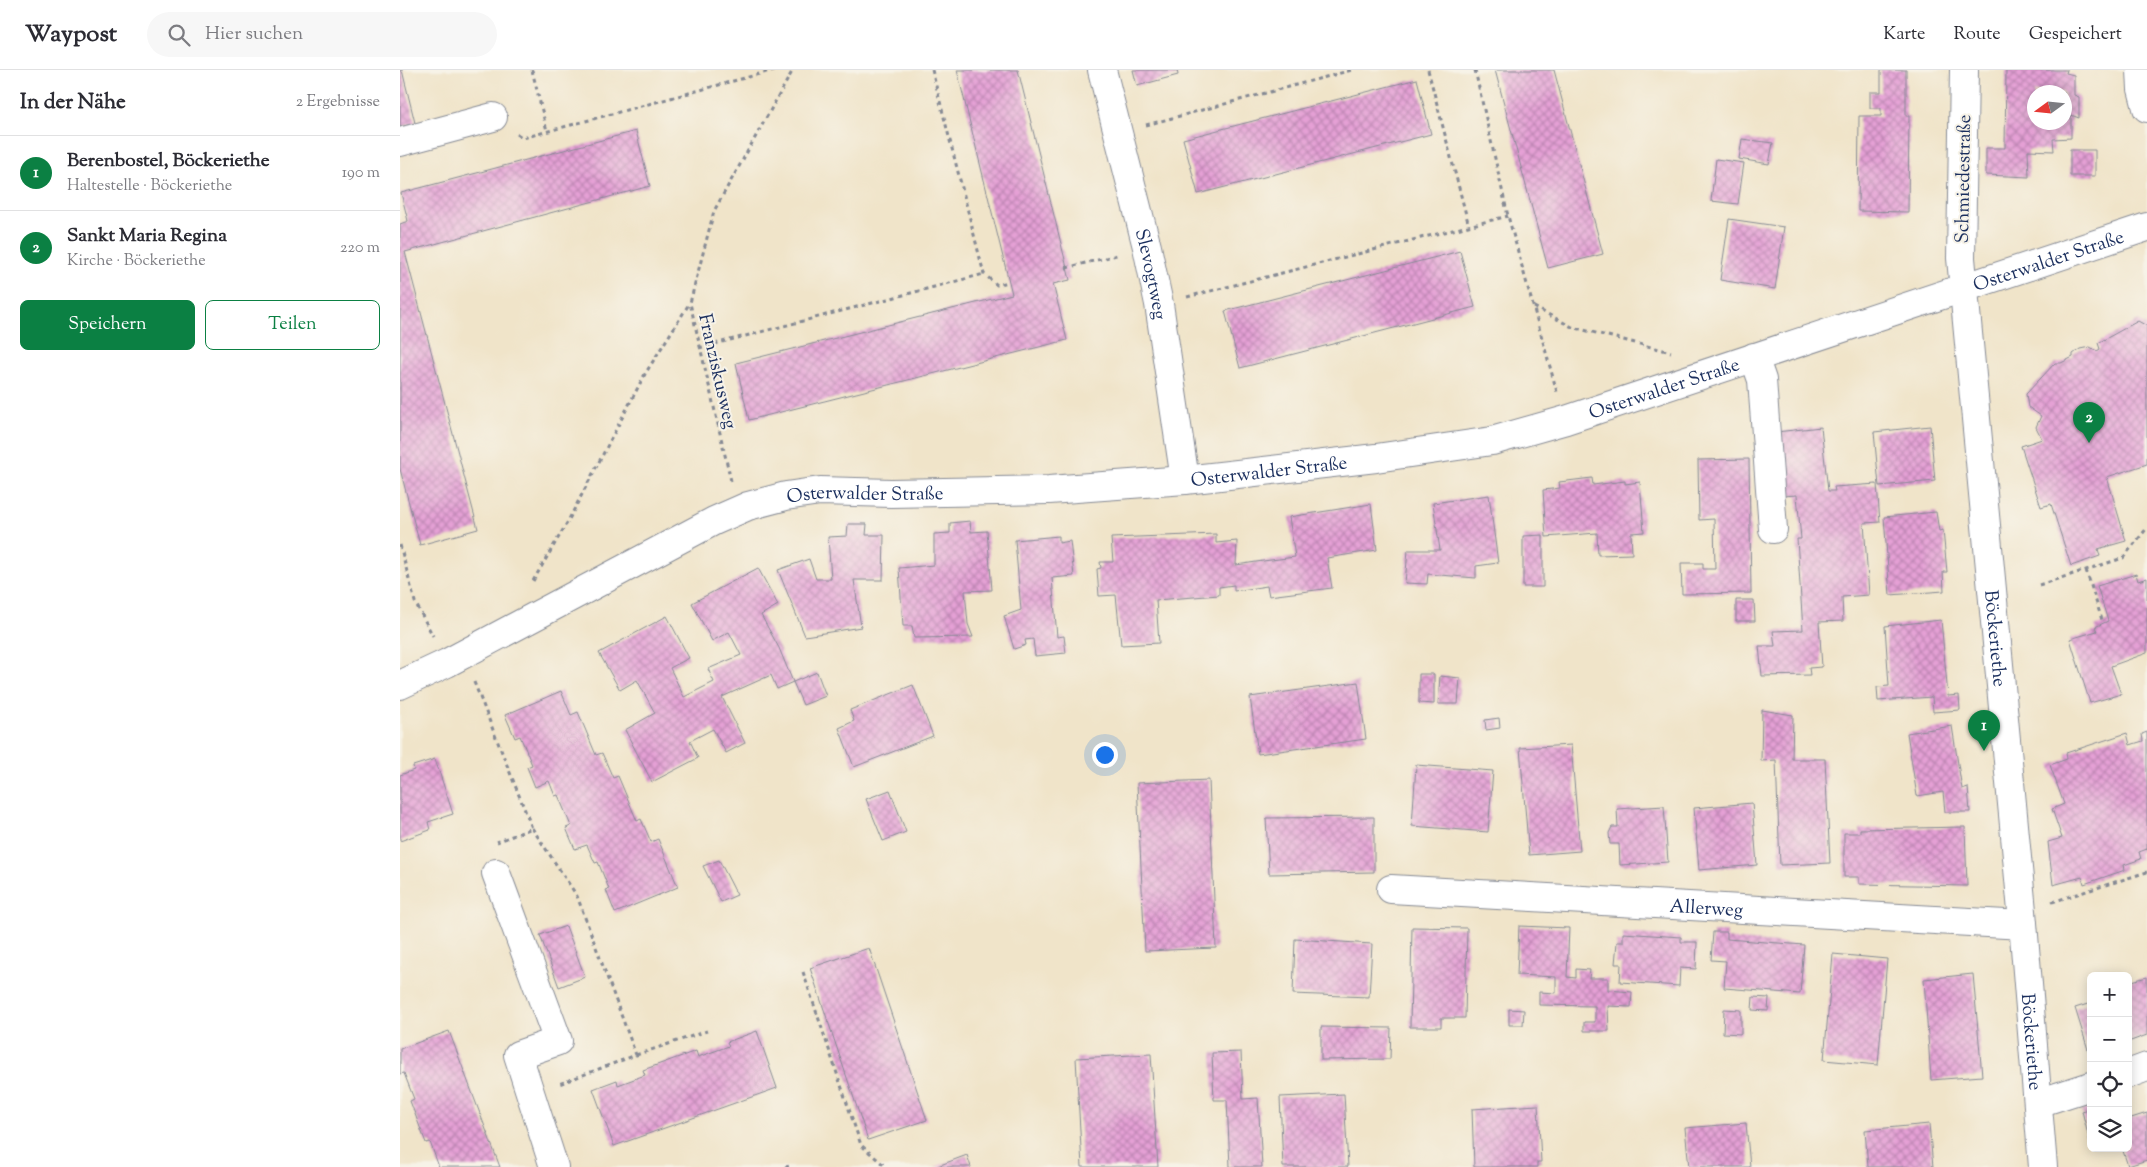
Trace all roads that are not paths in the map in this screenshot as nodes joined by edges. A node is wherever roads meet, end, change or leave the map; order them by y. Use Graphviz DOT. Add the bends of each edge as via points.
graph roads {
  1 [pos="1102,70"];
  2 [pos="1964,70"];
  3 [pos="2141,70"];
  4 [pos="2147,108"];
  5 [pos="493,117"];
  6 [pos="400,142"];
  7 [pos="2147,227"];
  8 [pos="1964,288"];
  9 [pos="1754,357"];
  10 [pos="1185,480"];
  11 [pos="1773,529"];
  12 [pos="400,685"];
  13 [pos="496,873"];
  14 [pos="1391,889"];
  15 [pos="2023,918"];
  16 [pos="2147,1068"];
  17 [pos="2132,1073"];
  18 [pos="2087,1087"];
  19 [pos="2038,1103"];
  20 [pos="554,1167"];
  21 [pos="2044,1167"];
  1 -- 10 [label="street, Slevogtweg" via="1159,304"];
  2 -- 8 [label="street, Schmiedestraße" via="1961,258"];
  3 -- 4 [label="street"];
  5 -- 6 [label="street"];
  7 -- 8 [label="street, Osterwalder Straße"];
  8 -- 9 [label="street, Osterwalder Straße"];
  8 -- 15 [label="street, Böckeriethe"];
  9 -- 10 [label="street, Osterwalder Straße" via="1566,420 1492,441"];
  9 -- 11 [label="street" via="1762,380"];
  10 -- 12 [label="street, Osterwalder Straße" via="1049,490 820,492 748,506"];
  13 -- 20 [label="street" via="558,1041 518,1055"];
  14 -- 15 [label="street, Allerweg"];
  15 -- 19 [label="street, Böckeriethe"];
  16 -- 17 [label="street"];
  18 -- 19 [label="street"];
  19 -- 21 [label="street, Böckeriethe"];
}
